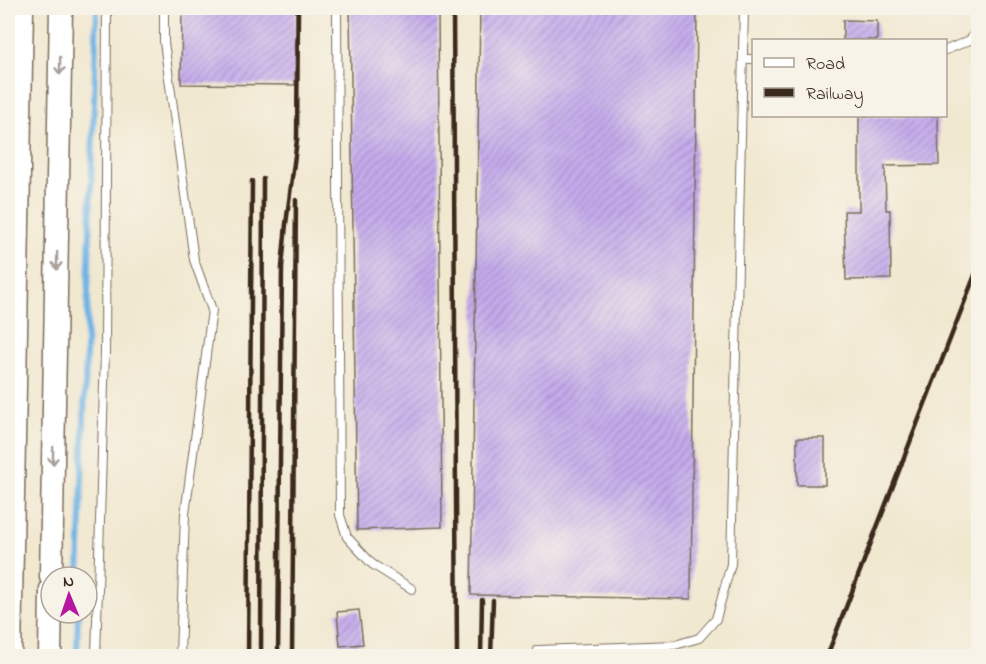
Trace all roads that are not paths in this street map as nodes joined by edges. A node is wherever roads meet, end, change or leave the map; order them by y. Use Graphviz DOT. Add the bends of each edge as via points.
graph roads {
  1 [pos="22,8"];
  2 [pos="61,8"];
  3 [pos="107,8"];
  4 [pos="164,8"];
  5 [pos="337,8"];
  6 [pos="744,8"];
  7 [pos="978,27"];
  8 [pos="947,49"];
  9 [pos="752,59"];
  10 [pos="743,60"];
  11 [pos="10,535"];
  12 [pos="51,565"];
  13 [pos="412,589"];
  14 [pos="50,625"];
  15 [pos="538,650"];
  16 [pos="10,657"];
  17 [pos="50,657"];
  18 [pos="96,657"];
  19 [pos="180,657"];
  1 -- 11 [label="main road"];
  2 -- 12 [label="main road, one-way"];
  3 -- 18 [label="lane" via="105,351"];
  4 -- 19 [label="lane" via="164,42 194,260 212,310 185,514"];
  5 -- 13 [label="lane" via="340,515 347,537 372,564"];
  6 -- 10 [label="lane"];
  7 -- 8 [label="lane" via="970,40"];
  9 -- 10 [label="lane"];
  10 -- 15 [label="lane" via="731,564 716,619 699,638 675,645"];
  11 -- 16 [label="main road"];
  14 -- 17 [label="main road"];
}
